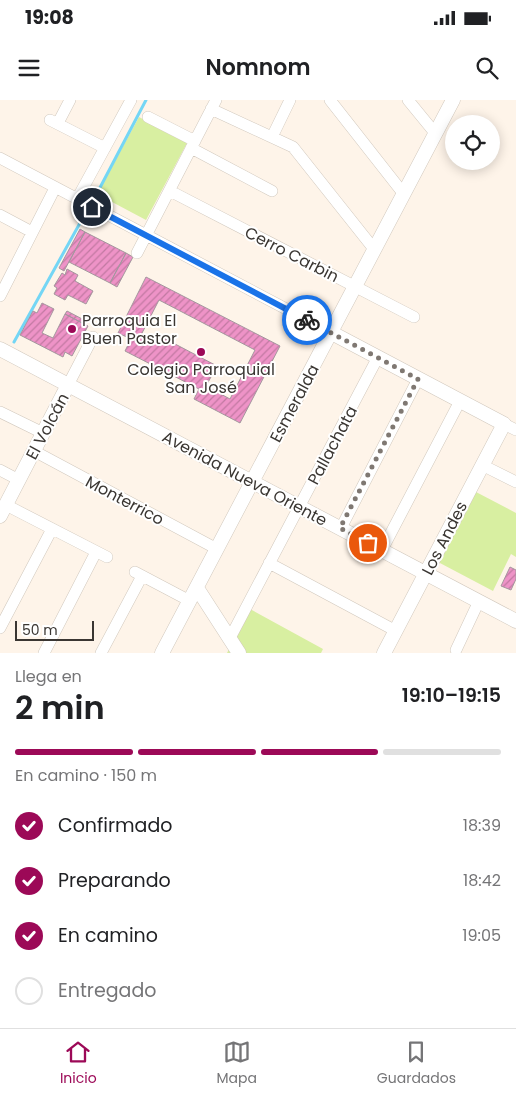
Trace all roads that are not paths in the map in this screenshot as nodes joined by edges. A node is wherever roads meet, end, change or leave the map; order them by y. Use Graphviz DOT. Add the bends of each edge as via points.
graph roads {
  1 [pos="70,100"];
  2 [pos="131,100"];
  3 [pos="290,100"];
  4 [pos="330,100"];
  5 [pos="408,100"];
  6 [pos="452,100"];
  7 [pos="213,103"];
  8 [pos="148,117"];
  9 [pos="435,133"];
  10 [pos="272,137"];
  11 [pos="193,144"];
  12 [pos="105,148"];
  13 [pos="0,158"];
  14 [pos="55,188"];
  15 [pos="272,190"];
  16 [pos="170,191"];
  17 [pos="403,193"];
  18 [pos="77,199"];
  19 [pos="0,216"];
  20 [pos="32,232"];
  21 [pos="145,235"];
  22 [pos="374,250"];
  23 [pos="137,253"];
  24 [pos="4,278"];
  25 [pos="354,286"];
  26 [pos="0,296"];
  27 [pos="414,317"];
  28 [pos="330,332"];
  29 [pos="93,337"];
  30 [pos="0,349"];
  31 [pos="378,357"];
  32 [pos="418,379"];
  33 [pos="68,385"];
  34 [pos="460,400"];
  35 [pos="0,412"];
  36 [pos="510,427"];
  37 [pos="43,433"];
  38 [pos="34,451"];
  39 [pos="482,465"];
  40 [pos="0,470"];
  41 [pos="19,480"];
  42 [pos="252,482"];
  43 [pos="516,482"];
  44 [pos="299,507"];
  45 [pos="3,510"];
  46 [pos="340,528"];
  47 [pos="52,529"];
  48 [pos="217,549"];
  49 [pos="382,550"];
  50 [pos="269,563"];
  51 [pos="426,573"];
  52 [pos="197,588"];
  53 [pos="190,601"];
  54 [pos="479,601"];
  55 [pos="516,621"];
  56 [pos="0,628"];
  57 [pos="396,631"];
  58 [pos="230,638"];
  59 [pos="456,650"];
  60 [pos="44,653"];
  61 [pos="101,653"];
  62 [pos="162,653"];
  63 [pos="239,653"];
  64 [pos="384,653"];
  1 -- 12 [label="street" via="54,121"];
  2 -- 12 [label="street"];
  3 -- 10 [label="street"];
  4 -- 17 [label="street"];
  5 -- 9 [label="street"];
  6 -- 9 [label="street, Esmeralda"];
  7 -- 10 [label="street"];
  7 -- 11 [label="street"];
  8 -- 11 [label="street"];
  9 -- 17 [label="street, Esmeralda"];
  10 -- 22 [label="street" via="293,147"];
  11 -- 15 [label="street"];
  11 -- 16 [label="street"];
  12 -- 18 [label="street"];
  13 -- 14 [label="street"];
  14 -- 18 [label="street"];
  14 -- 20 [label="street"];
  16 -- 21 [label="street"];
  16 -- 25 [label="street, Cerro Carbin"];
  17 -- 22 [label="street, Esmeralda"];
  18 -- 21 [label="street"];
  19 -- 20 [label="street"];
  20 -- 24 [label="street"];
  21 -- 23 [label="street"];
  21 -- 28 [label="street"];
  22 -- 25 [label="street, Esmeralda"];
  24 -- 26 [label="street"];
  25 -- 27 [label="street, Cerro Carbin"];
  25 -- 28 [label="street, Esmeralda"];
  28 -- 31 [label="street"];
  28 -- 42 [label="street, Esmeralda"];
  29 -- 33 [label="street, El Volcán"];
  30 -- 33 [label="street, Avenida Nueva Oriente"];
  31 -- 32 [label="street"];
  31 -- 44 [label="street, Pallachata"];
  32 -- 34 [label="street"];
  32 -- 46 [label="street"];
  33 -- 37 [label="street, El Volcán"];
  33 -- 42 [label="street, Avenida Nueva Oriente"];
  34 -- 36 [label="street"];
  34 -- 49 [label="street"];
  35 -- 37 [label="street"];
  36 -- 39 [label="street, Los Andes"];
  37 -- 38 [label="street, El Volcán"];
  38 -- 41 [label="street, El Volcán"];
  38 -- 48 [label="street, Monterrico"];
  39 -- 43 [label="street"];
  39 -- 51 [label="street, Los Andes"];
  40 -- 41 [label="street"];
  41 -- 45 [label="street, El Volcán"];
  42 -- 44 [label="street, Avenida Nueva Oriente"];
  42 -- 48 [label="street, Esmeralda"];
  44 -- 46 [label="street, Avenida Nueva Oriente"];
  44 -- 50 [label="street, Pallachata"];
  45 -- 47 [label="street"];
  46 -- 49 [label="street, Avenida Nueva Oriente"];
  47 -- 56 [label="street"];
  47 -- 60 [label="street" via="102,554"];
  48 -- 52 [label="street, Esmeralda"];
  49 -- 51 [label="street, Avenida Nueva Oriente"];
  50 -- 57 [label="street"];
  50 -- 58 [label="street, Pallachata"];
  51 -- 54 [label="street, Avenida Nueva Oriente"];
  51 -- 57 [label="street, Los Andes"];
  52 -- 53 [label="street, Esmeralda"];
  52 -- 58 [label="street"];
  53 -- 61 [label="street" via="138,574"];
  53 -- 62 [label="street, Esmeralda"];
  54 -- 55 [label="street, Avenida Nueva Oriente"];
  54 -- 59 [label="street"];
  57 -- 64 [label="street, Los Andes"];
  58 -- 63 [label="street"];
}
